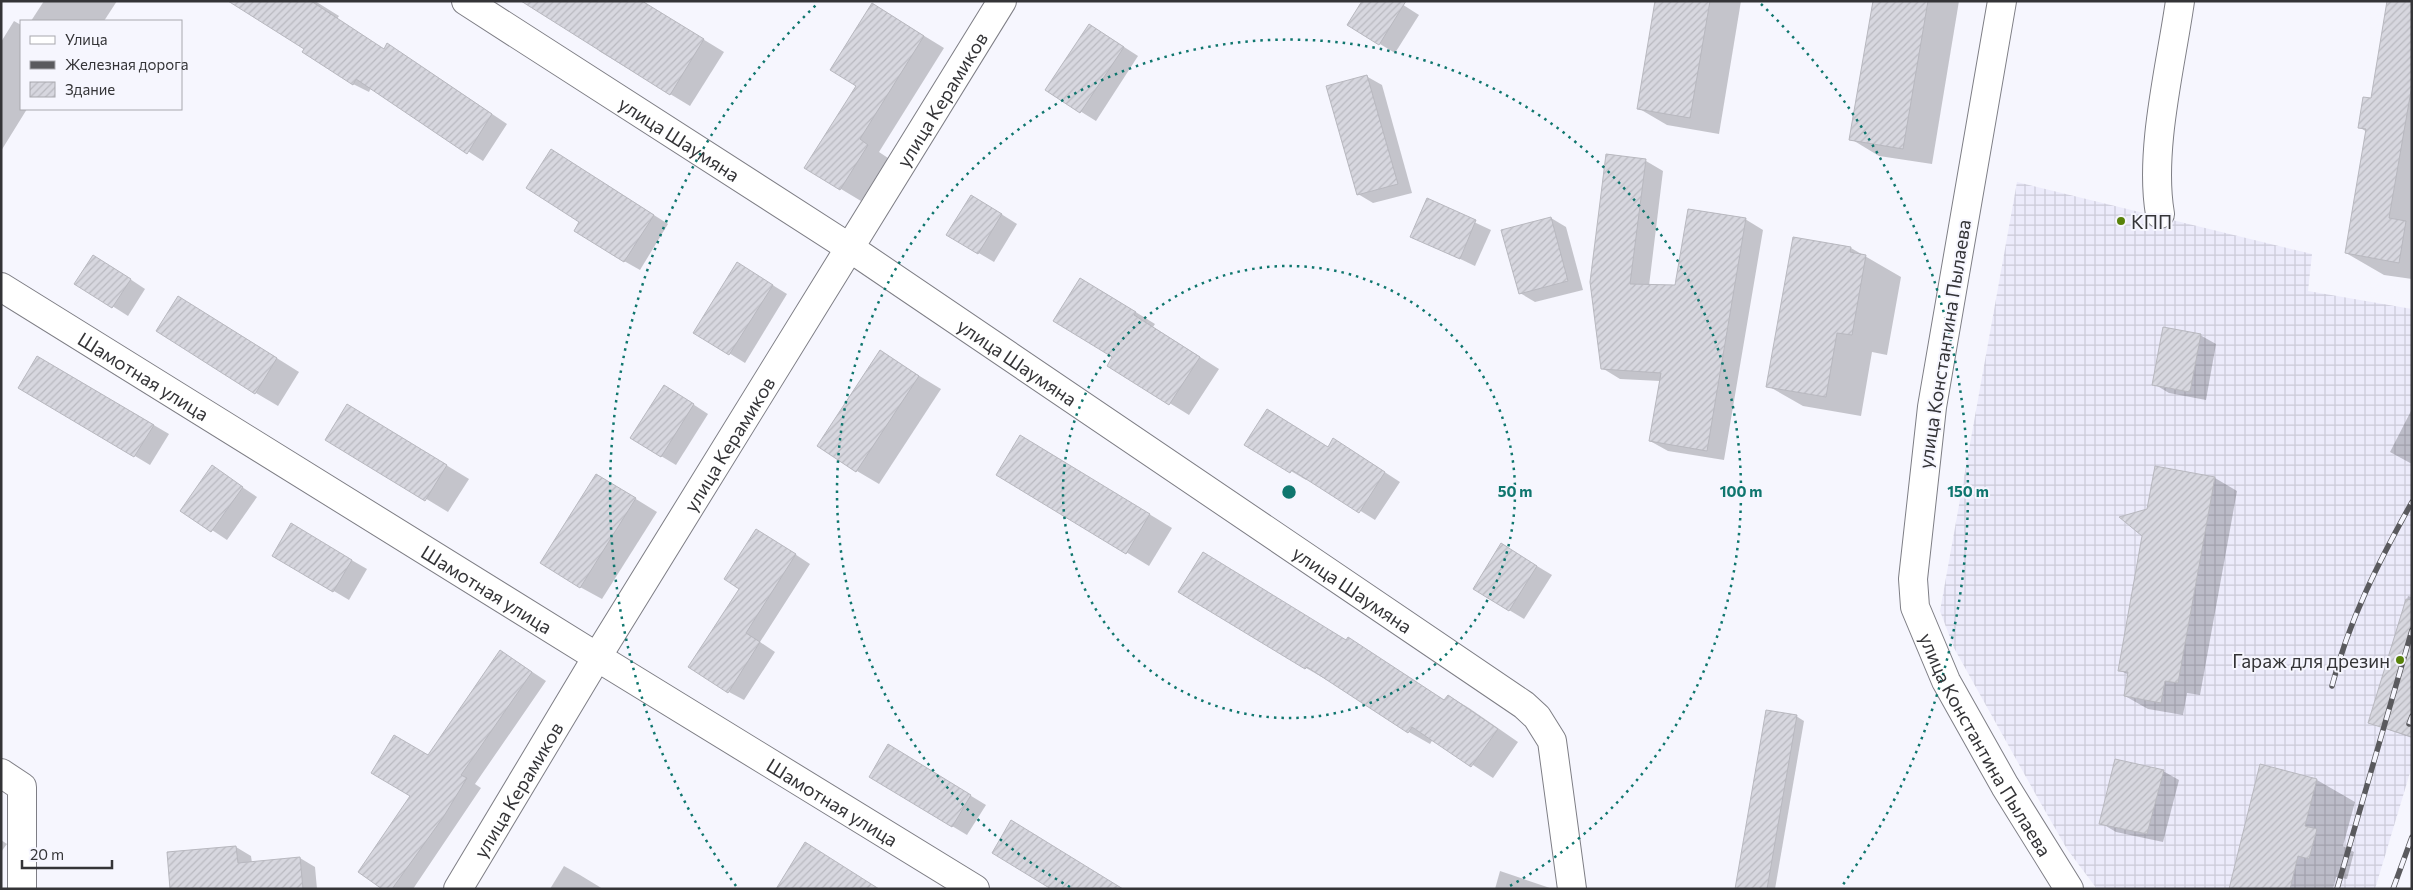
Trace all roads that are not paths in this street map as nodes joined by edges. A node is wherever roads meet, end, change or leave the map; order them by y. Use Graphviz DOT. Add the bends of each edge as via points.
graph roads {
  1 [pos="466,1"];
  2 [pos="1002,1"];
  3 [pos="2002,1"];
  4 [pos="2180,1"];
  5 [pos="2160,214"];
  6 [pos="850,248"];
  7 [pos="1,287"];
  8 [pos="597,657"];
  9 [pos="1,773"];
  10 [pos="22,889"];
  11 [pos="458,889"];
  12 [pos="975,889"];
  13 [pos="1572,889"];
  14 [pos="2069,889"];
  1 -- 6 [label="street, улица Шаумяна"];
  2 -- 6 [label="street, улица Керамиков"];
  3 -- 14 [label="street, улица Константина Пылаева" via="1932,407 1913,579 1915,607 1946,681 2005,786"];
  4 -- 5 [label="street" via="2157,160 2156,193"];
  6 -- 8 [label="street, улица Керамиков"];
  6 -- 13 [label="street, улица Шаумяна" via="1524,705 1537,717 1552,741"];
  7 -- 8 [label="street, Шамотная улица"];
  8 -- 11 [label="street, улица Керамиков"];
  8 -- 12 [label="street, Шамотная улица"];
  9 -- 10 [label="street" via="22,787"];
}
